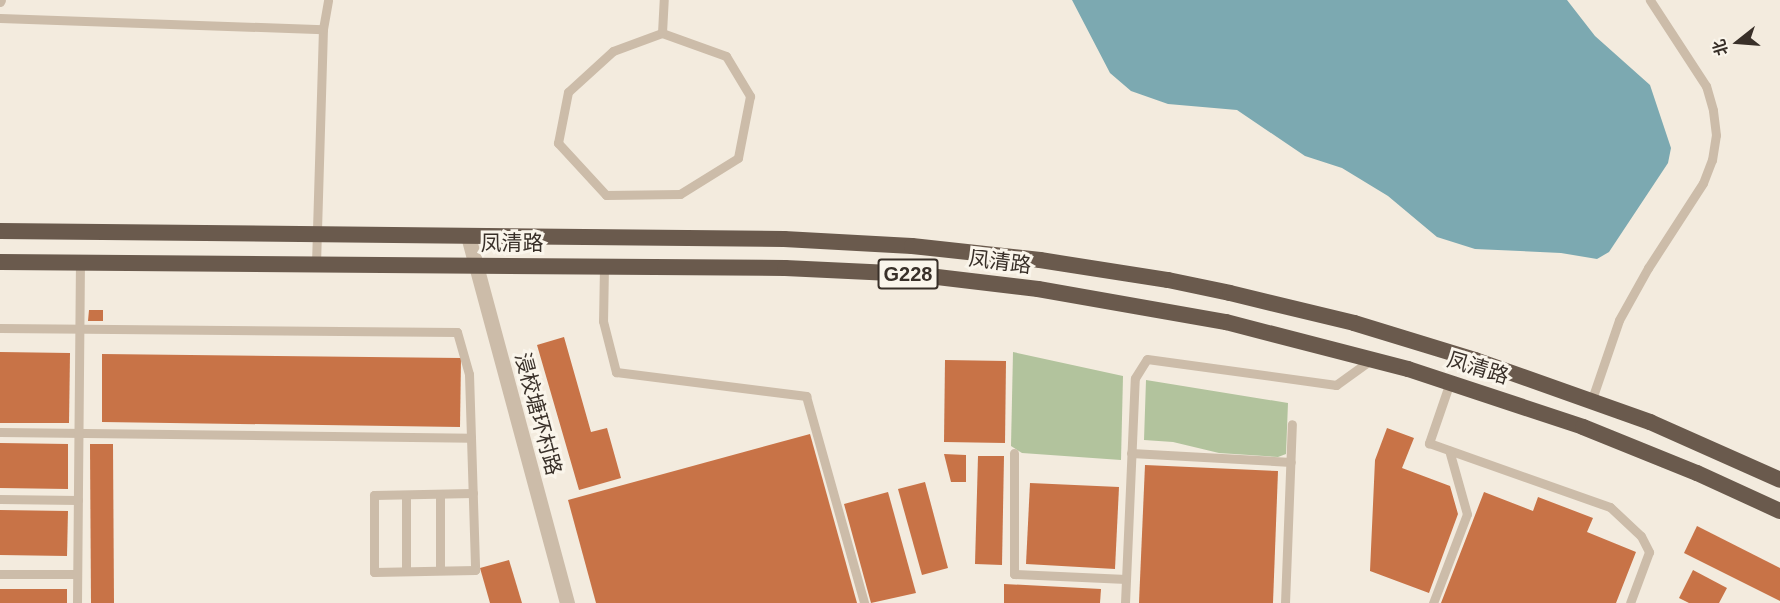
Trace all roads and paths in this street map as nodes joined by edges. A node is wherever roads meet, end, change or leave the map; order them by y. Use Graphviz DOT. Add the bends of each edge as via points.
graph roads {
  1 [pos="328,0"];
  2 [pos="664,0"];
  3 [pos="1650,0"];
  4 [pos="0,18"];
  5 [pos="323,29"];
  6 [pos="662,33"];
  7 [pos="0,231"];
  8 [pos="317,234"];
  9 [pos="468,236"];
  10 [pos="0,262"];
  11 [pos="80,262"];
  12 [pos="316,264"];
  13 [pos="476,265"];
  14 [pos="604,266"];
  15 [pos="0,328"];
  16 [pos="80,329"];
  17 [pos="1372,359"];
  18 [pos="1449,382"];
  19 [pos="1592,399"];
  20 [pos="1292,424"];
  21 [pos="0,432"];
  22 [pos="79,433"];
  23 [pos="471,438"];
  24 [pos="1449,450"];
  25 [pos="1014,453"];
  26 [pos="1131,453"];
  27 [pos="1291,462"];
  28 [pos="1780,480"];
  29 [pos="472,493"];
  30 [pos="440,494"];
  31 [pos="406,495"];
  32 [pos="0,499"];
  33 [pos="78,500"];
  34 [pos="1780,510"];
  35 [pos="440,570"];
  36 [pos="406,571"];
  37 [pos="0,574"];
  38 [pos="77,574"];
  39 [pos="1126,579"];
  40 [pos="77,603"];
  41 [pos="567,603"];
  42 [pos="864,603"];
  43 [pos="1125,603"];
  44 [pos="1285,603"];
  45 [pos="1433,603"];
  46 [pos="1630,603"];
  1 -- 5 [label="lane"];
  2 -- 6 [label="lane"];
  3 -- 19 [label="lane" via="1706,87 1716,135 1703,183 1618,320"];
  4 -- 5 [label="lane"];
  5 -- 8 [label="lane"];
  6 -- 6 [label="lane" via="612,51 568,92 558,143 606,195 680,194 738,158 750,96 726,56"];
  7 -- 8 [label="highway, 凤清路 / G228"];
  8 -- 9 [label="highway, 凤清路 / G228"];
  8 -- 12 [label="lane"];
  9 -- 13 [label="street, 浸校塘环村路"];
  9 -- 19 [label="highway, 凤清路 / G228" via="848,241 1104,269 1230,293 1354,323"];
  10 -- 11 [label="highway, 凤清路 / G228"];
  11 -- 12 [label="highway, 凤清路 / G228"];
  11 -- 16 [label="lane"];
  12 -- 13 [label="highway, 凤清路 / G228"];
  13 -- 14 [label="highway, 凤清路 / G228"];
  13 -- 41 [label="street, 浸校塘环村路"];
  14 -- 17 [label="highway, 凤清路 / G228" via="838,270 975,281 1226,321"];
  14 -- 42 [label="lane" via="603,321 616,372 806,396"];
  15 -- 16 [label="lane"];
  16 -- 22 [label="lane"];
  16 -- 23 [label="lane" via="457,332 469,374"];
  17 -- 18 [label="highway, 凤清路 / G228"];
  17 -- 26 [label="lane" via="1336,385 1147,359 1135,378"];
  18 -- 24 [label="lane" via="1430,443"];
  18 -- 34 [label="highway, 凤清路 / G228" via="1602,434"];
  19 -- 28 [label="highway, 凤清路 / G228"];
  20 -- 27 [label="lane"];
  21 -- 22 [label="lane"];
  22 -- 23 [label="lane"];
  22 -- 33 [label="lane"];
  23 -- 29 [label="lane"];
  24 -- 45 [label="lane" via="1467,514"];
  24 -- 46 [label="lane" via="1610,507 1641,536 1649,552"];
  25 -- 39 [label="lane" via="1014,574"];
  26 -- 27 [label="lane"];
  26 -- 39 [label="lane"];
  27 -- 44 [label="lane"];
  29 -- 30 [label="lane"];
  29 -- 35 [label="lane" via="475,570"];
  30 -- 31 [label="lane"];
  30 -- 35 [label="lane"];
  31 -- 36 [label="lane"];
  31 -- 36 [label="lane" via="374,495 374,572"];
  32 -- 33 [label="lane"];
  33 -- 38 [label="lane"];
  35 -- 36 [label="lane"];
  37 -- 38 [label="lane"];
  38 -- 40 [label="lane"];
  39 -- 43 [label="lane"];
}
